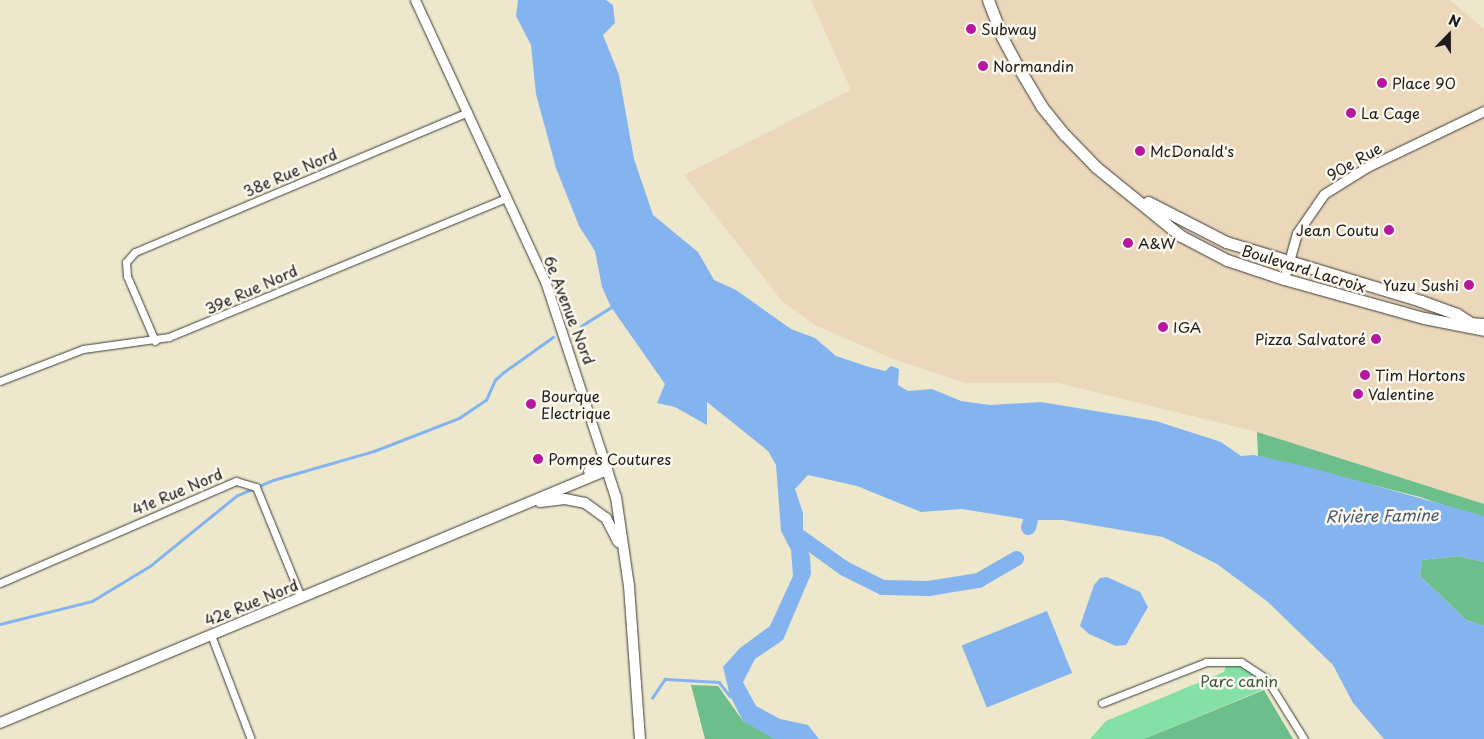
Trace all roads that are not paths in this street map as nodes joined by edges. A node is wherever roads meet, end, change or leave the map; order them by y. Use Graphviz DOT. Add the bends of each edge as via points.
graph roads {
  1 [pos="415,0"];
  2 [pos="988,0"];
  3 [pos="1484,111"];
  4 [pos="468,112"];
  5 [pos="1137,197"];
  6 [pos="506,198"];
  7 [pos="1289,263"];
  8 [pos="1284,279"];
  9 [pos="1483,327"];
  10 [pos="155,341"];
  11 [pos="0,382"];
  12 [pos="606,467"];
  13 [pos="513,511"];
  14 [pos="625,558"];
  15 [pos="0,583"];
  16 [pos="301,597"];
  17 [pos="211,635"];
  18 [pos="1102,703"];
  19 [pos="0,723"];
  20 [pos="251,739"];
  21 [pos="640,739"];
  22 [pos="1304,739"];
  1 -- 4 [label="street, 6e Avenue Nord"];
  2 -- 5 [label="main road, Boulevard Lacroix" via="1002,37 1042,107 1096,167"];
  3 -- 7 [label="street, 90e Rue" via="1367,167 1324,194 1297,233"];
  4 -- 6 [label="street, 6e Avenue Nord"];
  4 -- 10 [label="street, 38e Rue Nord" via="135,252 126,262 127,276"];
  5 -- 7 [label="main road, Boulevard Lacroix" via="1226,242"];
  5 -- 8 [label="main road, Boulevard Lacroix" via="1181,236 1227,260"];
  6 -- 10 [label="street, 39e Rue Nord" via="199,326"];
  6 -- 12 [label="street, 6e Avenue Nord" via="553,303"];
  7 -- 8 [label="street, 90e Rue"];
  7 -- 9 [label="main road, Boulevard Lacroix" via="1421,301"];
  8 -- 9 [label="main road, Boulevard Lacroix" via="1424,318"];
  10 -- 11 [label="street, 39e Rue Nord" via="83,348"];
  12 -- 13 [label="main road, 42e Rue Nord"];
  12 -- 14 [label="main road, 6e Avenue Nord" via="616,497"];
  13 -- 14 [label="main road, 42e Rue Nord" via="552,500 585,502 606,518"];
  13 -- 16 [label="main road, 42e Rue Nord"];
  14 -- 21 [label="main road, 6e Avenue Nord"];
  15 -- 16 [label="street, 41e Rue Nord" via="236,481 256,488"];
  16 -- 17 [label="main road, 42e Rue Nord"];
  17 -- 19 [label="main road, 42e Rue Nord"];
  17 -- 20 [label="street"];
  18 -- 22 [label="street" via="1206,662 1241,662 1266,678"];
}
